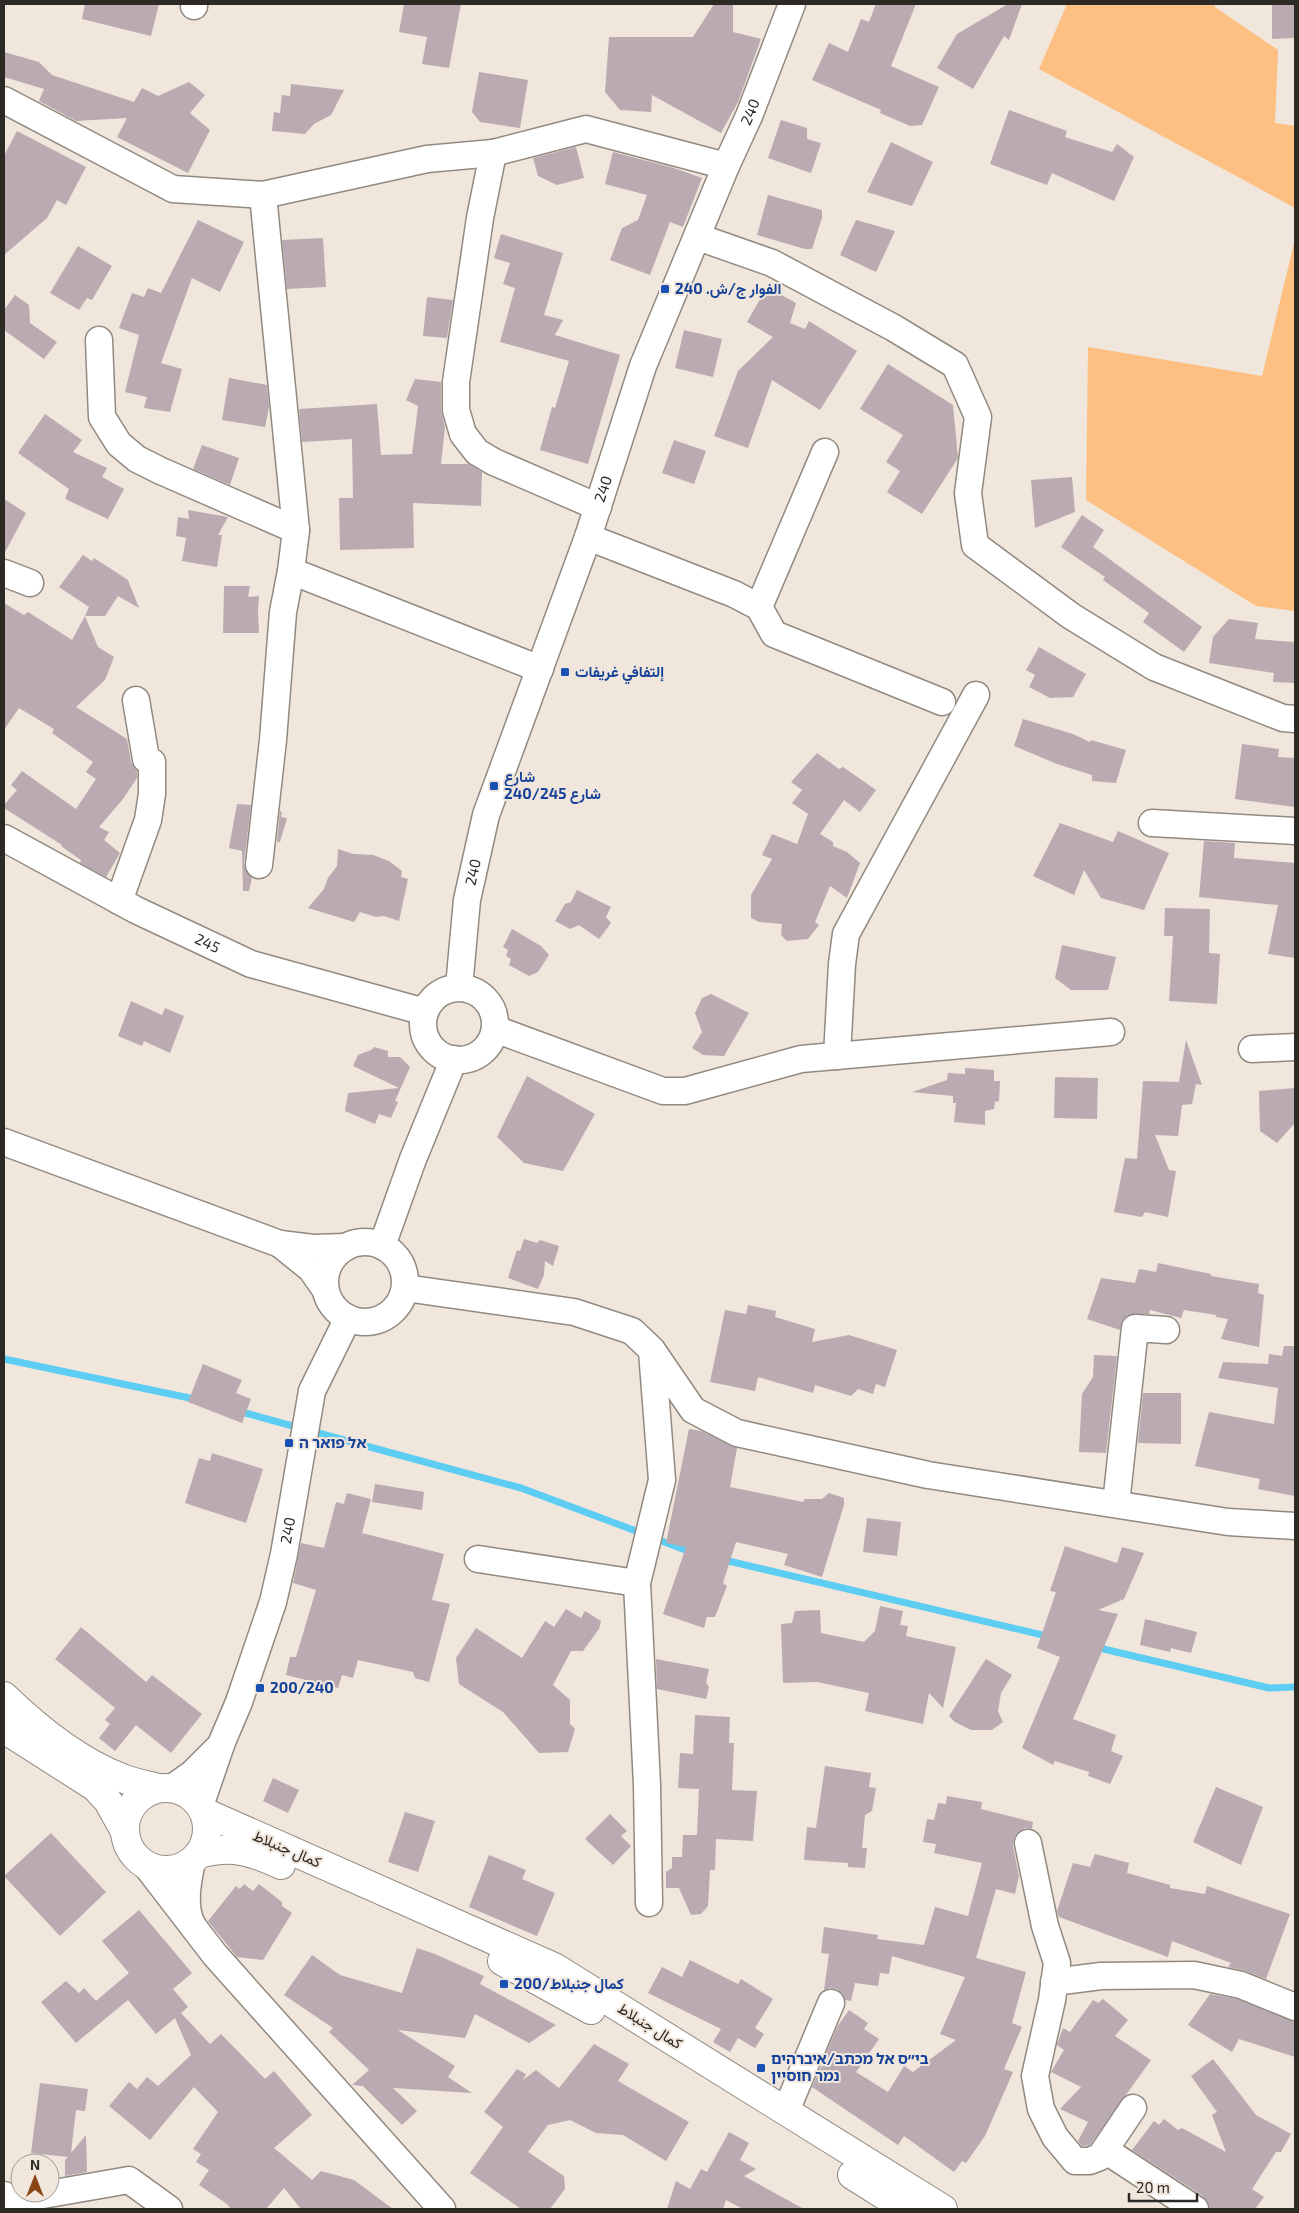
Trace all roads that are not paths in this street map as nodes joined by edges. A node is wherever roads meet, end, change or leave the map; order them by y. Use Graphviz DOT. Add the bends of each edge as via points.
graph roads {
  1 [pos="792,4"];
  2 [pos="4,100"];
  3 [pos="493,153"];
  4 [pos="726,166"];
  5 [pos="263,195"];
  6 [pos="698,237"];
  7 [pos="99,340"];
  8 [pos="825,452"];
  9 [pos="598,507"];
  10 [pos="296,530"];
  11 [pos="588,537"];
  12 [pos="291,571"];
  13 [pos="4,573"];
  14 [pos="30,583"];
  15 [pos="759,607"];
  16 [pos="540,669"];
  17 [pos="976,695"];
  18 [pos="136,700"];
  19 [pos="942,702"];
  20 [pos="1295,719"];
  21 [pos="1152,823"];
  22 [pos="1295,831"];
  23 [pos="4,838"];
  24 [pos="260,865"];
  25 [pos="119,901"];
  26 [pos="459,986"];
  27 [pos="425,1012"];
  28 [pos="495,1030"];
  29 [pos="1111,1032"];
  30 [pos="1295,1047"];
  31 [pos="1252,1048"];
  32 [pos="837,1056"];
  33 [pos="454,1059"];
  34 [pos="4,1142"];
  35 [pos="280,1244"];
  36 [pos="346,1246"];
  37 [pos="382,1246"];
  38 [pos="405,1288"];
  39 [pos="325,1290"];
  40 [pos="348,1318"];
  41 [pos="1166,1330"];
  42 [pos="652,1350"];
  43 [pos="1116,1504"];
  44 [pos="1295,1526"];
  45 [pos="478,1559"];
  46 [pos="637,1584"];
  47 [pos="4,1696"];
  48 [pos="4,1729"];
  49 [pos="222,1742"];
  50 [pos="166,1788"];
  51 [pos="202,1809"];
  52 [pos="124,1830"];
  53 [pos="1028,1843"];
  54 [pos="195,1858"];
  55 [pos="145,1864"];
  56 [pos="649,1903"];
  57 [pos="196,1931"];
  58 [pos="1054,1982"];
  59 [pos="831,2002"];
  60 [pos="1295,2007"];
  61 [pos="1133,2108"];
  62 [pos="786,2111"];
  63 [pos="1104,2150"];
  64 [pos="4,2195"];
  65 [pos="169,2209"];
  66 [pos="442,2209"];
  67 [pos="906,2209"];
  68 [pos="943,2209"];
  69 [pos="1195,2209"];
  1 -- 4 [label="street, 240"];
  2 -- 5 [label="street" via="173,189"];
  3 -- 4 [label="street" via="586,129"];
  3 -- 5 [label="street" via="427,159"];
  3 -- 9 [label="street" via="456,382 456,410 463,434 476,452 494,462"];
  4 -- 6 [label="street, 240"];
  5 -- 10 [label="street"];
  6 -- 9 [label="street, 240" via="643,366"];
  6 -- 20 [label="street" via="772,263 894,328 955,365 978,417 968,493 975,545 1071,616 1154,667 1283,718"];
  7 -- 10 [label="street" via="102,417 119,444 137,459 161,471"];
  8 -- 15 [label="street"];
  9 -- 11 [label="street, 240"];
  10 -- 12 [label="street"];
  11 -- 15 [label="street" via="734,594"];
  11 -- 16 [label="street, 240"];
  12 -- 16 [label="street"];
  12 -- 24 [label="street" via="282,612"];
  13 -- 14 [label="street"];
  15 -- 19 [label="street" via="774,634"];
  16 -- 26 [label="street, 240" via="486,816 467,900"];
  17 -- 32 [label="street" via="846,934"];
  18 -- 25 [label="street" via="146,759 152,762 152,794 148,820"];
  21 -- 22 [label="street"];
  23 -- 25 [label="street, 245"];
  25 -- 27 [label="street, 245" via="251,964"];
  26 -- 27 [label="street" via="440,992"];
  26 -- 28 [label="street" via="476,991 485,998 492,1007"];
  27 -- 33 [label="street" via="423,1022 428,1042 435,1051"];
  28 -- 32 [label="street" via="663,1091 685,1091 801,1059"];
  28 -- 33 [label="street" via="492,1040 481,1052 466,1059"];
  29 -- 32 [label="street"];
  30 -- 31 [label="street"];
  33 -- 37 [label="street"];
  34 -- 35 [label="street"];
  35 -- 36 [label="street" via="313,1248"];
  35 -- 39 [label="street" via="311,1269"];
  36 -- 37 [label="street" via="370,1242"];
  36 -- 39 [label="street" via="328,1265"];
  37 -- 38 [label="street" via="400,1263 405,1275"];
  38 -- 40 [label="street" via="394,1310 384,1317 360,1322"];
  38 -- 42 [label="street" via="574,1312 632,1331"];
  39 -- 40 [label="street" via="337,1311"];
  40 -- 49 [label="street, 240" via="312,1391 273,1602"];
  41 -- 43 [label="street" via="1135,1328"];
  42 -- 43 [label="street" via="693,1410 737,1432 928,1475"];
  42 -- 46 [label="street" via="662,1480"];
  43 -- 44 [label="street" via="1228,1522"];
  45 -- 46 [label="street"];
  46 -- 56 [label="street" via="648,1785"];
  47 -- 50 [label="main road" via="43,1730 99,1767 122,1778"];
  48 -- 52 [label="main road" via="94,1787 118,1815"];
  49 -- 50 [label="street, 240" via="193,1773"];
  49 -- 51 [label="street, 240"];
  50 -- 51 [label="main road" via="188,1794"];
  50 -- 52 [label="main road" via="143,1794 126,1816"];
  51 -- 54 [label="main road" via="207,1836"];
  51 -- 62 [label="main road, كمال جنبلاط" via="554,1967"];
  52 -- 55 [label="main road" via="132,1852"];
  53 -- 58 [label="street" via="1045,1926 1057,1963"];
  54 -- 55 [label="main road" via="175,1870 162,1870"];
  54 -- 57 [label="street" via="188,1878 188,1908"];
  54 -- 67 [label="main road, كمال جنبلاط" via="218,1849 251,1853 480,1951 603,2017"];
  55 -- 57 [label="street"];
  57 -- 66 [label="street"];
  58 -- 60 [label="street" via="1101,1976 1194,1975 1242,1985"];
  58 -- 63 [label="street" via="1034,2076 1042,2109 1055,2137 1075,2161 1100,2157"];
  59 -- 62 [label="street"];
  61 -- 63 [label="street"];
  62 -- 68 [label="main road, كمال جنبلاط"];
  63 -- 69 [label="street"];
  64 -- 65 [label="street" via="14,2200 129,2180"];
}
